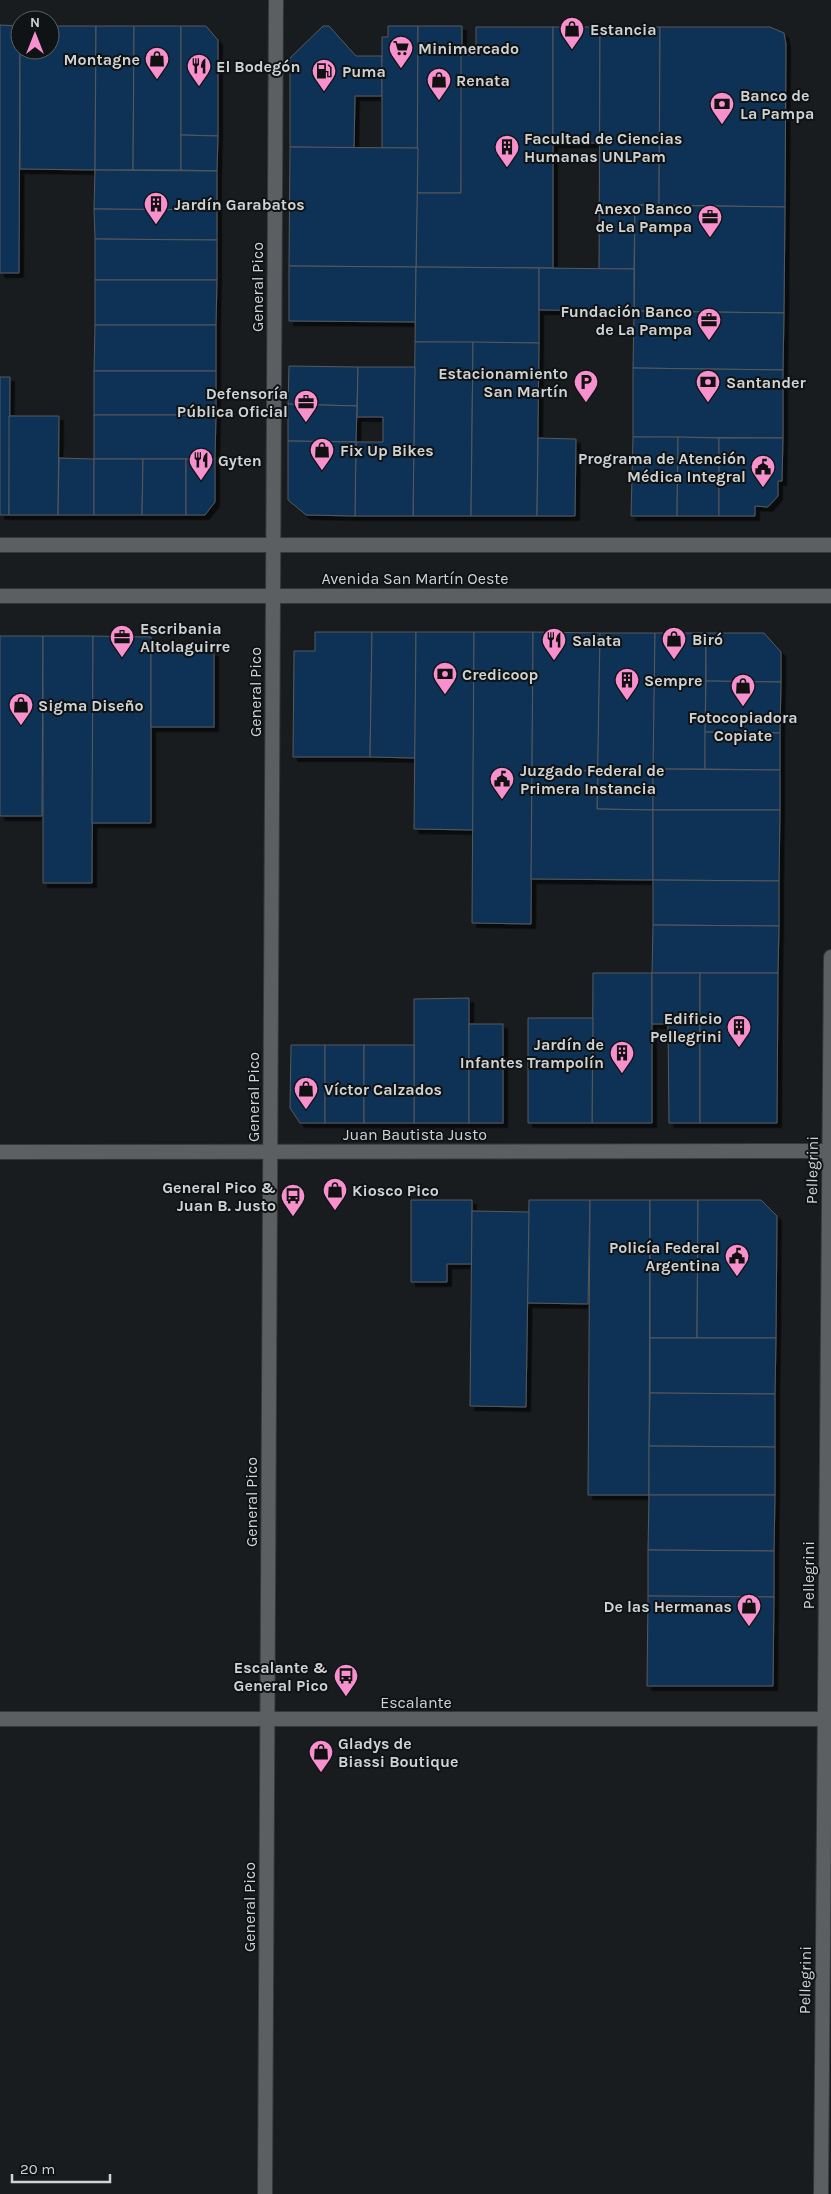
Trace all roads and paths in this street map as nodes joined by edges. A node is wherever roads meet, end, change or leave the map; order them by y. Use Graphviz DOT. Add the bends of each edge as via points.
graph roads {
  1 [pos="276,0"];
  2 [pos="0,545"];
  3 [pos="273,545"];
  4 [pos="831,545"];
  5 [pos="0,596"];
  6 [pos="273,596"];
  7 [pos="831,596"];
  8 [pos="831,957"];
  9 [pos="0,1152"];
  10 [pos="270,1152"];
  11 [pos="830,1152"];
  12 [pos="0,1719"];
  13 [pos="267,1719"];
  14 [pos="828,1719"];
  15 [pos="265,2194"];
  16 [pos="820,2194"];
  1 -- 3 [label="street, General Pico"];
  2 -- 3 [label="street, Avenida San Martín Oeste"];
  3 -- 4 [label="street, Avenida San Martín Oeste"];
  3 -- 6 [label="street, General Pico"];
  5 -- 6 [label="street, Avenida San Martín Oeste"];
  6 -- 7 [label="street, Avenida San Martín Oeste"];
  6 -- 10 [label="street, General Pico"];
  8 -- 11 [label="street, Pellegrini"];
  9 -- 10 [label="street, Juan Bautista Justo"];
  10 -- 11 [label="street, Juan Bautista Justo"];
  10 -- 13 [label="street, General Pico"];
  11 -- 14 [label="street, Pellegrini"];
  12 -- 13 [label="street, Escalante"];
  13 -- 14 [label="street, Escalante"];
  13 -- 15 [label="street, General Pico"];
  14 -- 16 [label="street, Pellegrini"];
}
